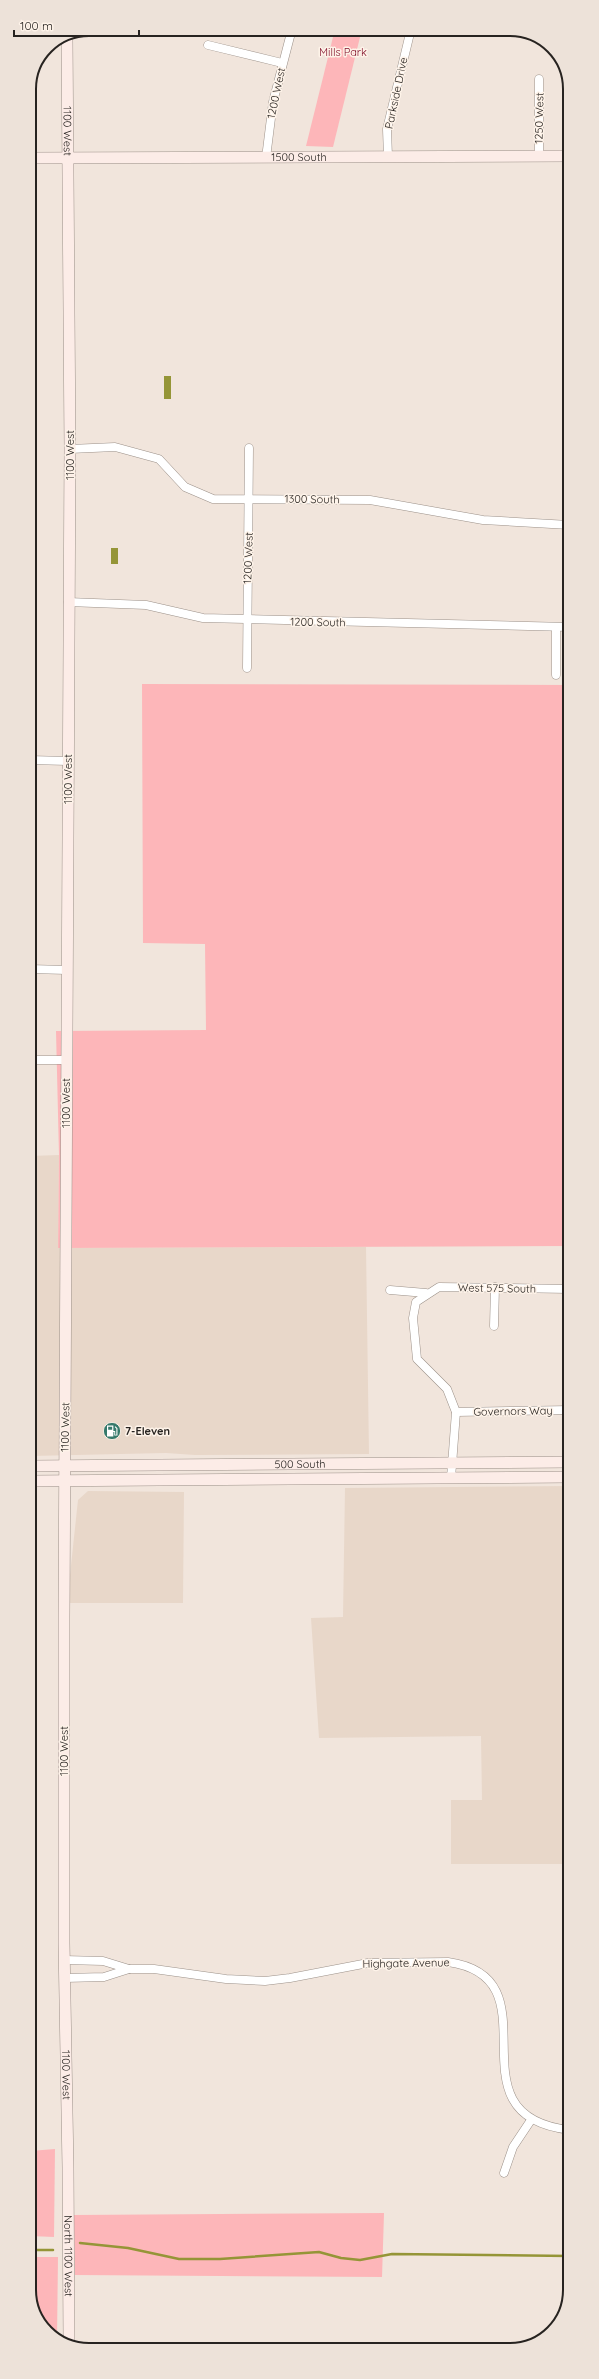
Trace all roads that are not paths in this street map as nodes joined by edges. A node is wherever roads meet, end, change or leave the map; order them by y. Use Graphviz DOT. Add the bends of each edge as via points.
graph roads {
  1 [pos="290,36"];
  2 [pos="409,36"];
  3 [pos="67,41"];
  4 [pos="208,45"];
  5 [pos="282,63"];
  6 [pos="540,79"];
  7 [pos="538,156"];
  8 [pos="563,156"];
  9 [pos="388,157"];
  10 [pos="36,158"];
  11 [pos="68,158"];
  12 [pos="266,158"];
  13 [pos="250,448"];
  14 [pos="70,449"];
  15 [pos="250,498"];
  16 [pos="563,525"];
  17 [pos="68,602"];
  18 [pos="247,620"];
  19 [pos="563,627"];
  20 [pos="556,628"];
  21 [pos="247,668"];
  22 [pos="556,675"];
  23 [pos="36,760"];
  24 [pos="68,761"];
  25 [pos="36,969"];
  26 [pos="67,970"];
  27 [pos="36,1060"];
  28 [pos="66,1060"];
  29 [pos="495,1287"];
  30 [pos="563,1289"];
  31 [pos="390,1290"];
  32 [pos="426,1293"];
  33 [pos="494,1326"];
  34 [pos="563,1410"];
  35 [pos="456,1412"];
  36 [pos="563,1462"];
  37 [pos="452,1463"];
  38 [pos="64,1465"];
  39 [pos="36,1466"];
  40 [pos="563,1477"];
  41 [pos="451,1478"];
  42 [pos="36,1481"];
  43 [pos="64,1481"];
  44 [pos="64,1960"];
  45 [pos="129,1969"];
  46 [pos="65,1978"];
  47 [pos="531,2120"];
  48 [pos="563,2129"];
  49 [pos="68,2168"];
  50 [pos="504,2173"];
  51 [pos="69,2339"];
  1 -- 5 [label="street, 1200 West"];
  2 -- 9 [label="street, Parkside Drive" via="387,129"];
  3 -- 11 [label="street, 1100 West"];
  4 -- 5 [label="street"];
  5 -- 12 [label="street, 1200 West" via="269,126"];
  6 -- 7 [label="street, 1250 West"];
  7 -- 8 [label="street, 1500 South"];
  7 -- 9 [label="street, 1500 South"];
  9 -- 12 [label="street, 1500 South"];
  10 -- 11 [label="street, 1500 South"];
  11 -- 12 [label="street, 1500 South"];
  11 -- 14 [label="street, 1100 West"];
  13 -- 15 [label="street, 1200 West"];
  14 -- 15 [label="street, 1300 South" via="115,447 159,459 185,487 213,499"];
  14 -- 17 [label="street, 1100 West"];
  15 -- 16 [label="street, 1300 South" via="370,500 483,520"];
  15 -- 18 [label="street, 1200 West"];
  17 -- 18 [label="street, 1200 South" via="146,605 203,618"];
  17 -- 24 [label="street, 1100 West"];
  18 -- 20 [label="street, 1200 South"];
  18 -- 21 [label="street, 1200 West"];
  19 -- 20 [label="street, 1200 South"];
  20 -- 22 [label="street"];
  23 -- 24 [label="street"];
  24 -- 26 [label="street, 1100 West"];
  25 -- 26 [label="street"];
  26 -- 28 [label="street, 1100 West"];
  27 -- 28 [label="street"];
  28 -- 38 [label="street, 1100 West"];
  29 -- 30 [label="street, West 575 South"];
  29 -- 32 [label="street, West 575 South" via="439,1287"];
  29 -- 33 [label="street"];
  31 -- 32 [label="street"];
  32 -- 35 [label="street" via="416,1302 413,1318 417,1359 447,1389"];
  34 -- 35 [label="street, Governors Way"];
  35 -- 37 [label="street"];
  36 -- 37 [label="street, 500 South"];
  37 -- 38 [label="street, 500 South"];
  37 -- 41 [label="street"];
  38 -- 39 [label="street, 500 South"];
  38 -- 43 [label="street, 1100 West"];
  40 -- 41 [label="street, 500 South"];
  41 -- 43 [label="street, 500 South"];
  42 -- 43 [label="street, 500 South"];
  43 -- 44 [label="street, 1100 West"];
  44 -- 45 [label="street, Highgate Avenue" via="103,1961"];
  44 -- 46 [label="street, 1100 West"];
  45 -- 46 [label="street, Highgate Avenue" via="104,1977"];
  45 -- 47 [label="street, Highgate Avenue" via="164,1969 226,1979 265,1981 383,1962 448,1962 472,1968 483,1975 498,1994 504,2019 505,2081 514,2103"];
  46 -- 49 [label="street, 1100 West"];
  47 -- 48 [label="street, Highgate Avenue"];
  47 -- 50 [label="street" via="513,2147"];
  49 -- 51 [label="street, North 1100 West"];
}
